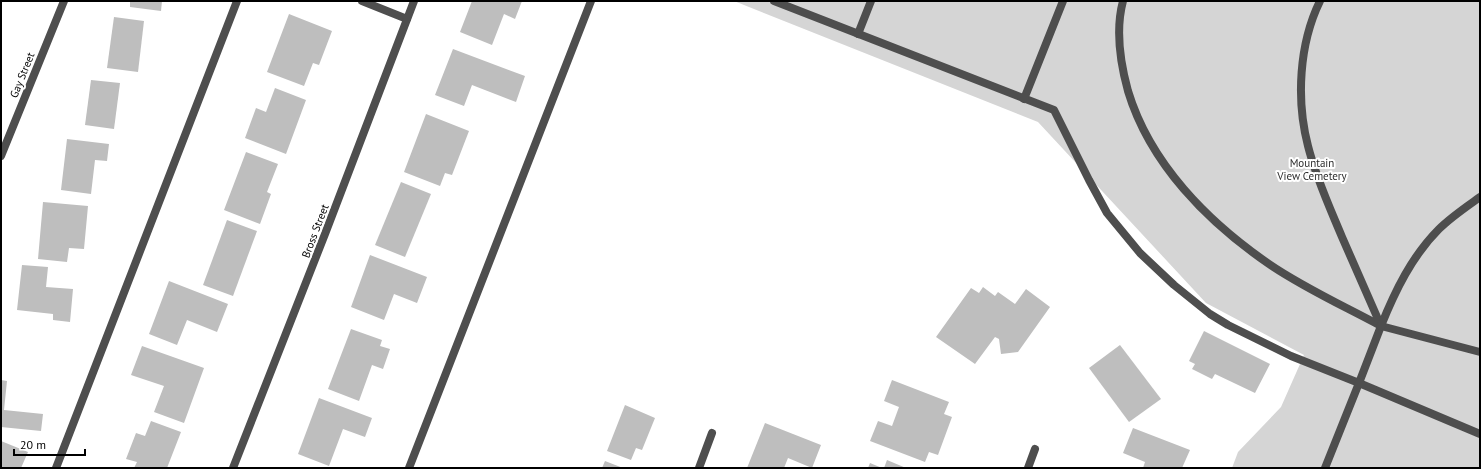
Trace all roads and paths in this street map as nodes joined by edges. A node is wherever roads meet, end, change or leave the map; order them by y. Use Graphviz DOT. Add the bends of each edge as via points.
graph roads {
  1 [pos="64,1"];
  2 [pos="237,1"];
  3 [pos="362,1"];
  4 [pos="414,1"];
  5 [pos="591,1"];
  6 [pos="774,1"];
  7 [pos="871,1"];
  8 [pos="1063,1"];
  9 [pos="1123,1"];
  10 [pos="1320,1"];
  11 [pos="407,19"];
  12 [pos="858,34"];
  13 [pos="1024,99"];
  14 [pos="1,156"];
  15 [pos="1480,197"];
  16 [pos="1381,326"];
  17 [pos="1480,352"];
  18 [pos="1359,383"];
  19 [pos="712,433"];
  20 [pos="1480,434"];
  21 [pos="1035,449"];
  22 [pos="56,468"];
  23 [pos="233,468"];
  24 [pos="409,468"];
  25 [pos="698,468"];
  26 [pos="1028,468"];
  27 [pos="1325,468"];
  1 -- 14 [label="street, Gay Street"];
  2 -- 22 [label="street"];
  3 -- 11 [label="street"];
  4 -- 11 [label="street, Bross Street"];
  5 -- 24 [label="street"];
  6 -- 12 [label="street"];
  7 -- 12 [label="street"];
  8 -- 13 [label="street"];
  9 -- 16 [label="street" via="1120,12 1119,47 1123,74 1133,107 1148,141 1178,183 1233,237 1270,265"];
  10 -- 16 [label="street" via="1306,42 1303,66 1302,115 1307,146 1327,201"];
  11 -- 23 [label="street, Bross Street" via="326,234"];
  12 -- 13 [label="street"];
  13 -- 18 [label="street" via="1054,110 1107,213 1140,253 1187,297 1228,325 1291,356"];
  15 -- 16 [label="street" via="1439,230 1421,250 1405,275"];
  16 -- 17 [label="street"];
  16 -- 18 [label="street"];
  18 -- 20 [label="street"];
  18 -- 27 [label="street"];
  19 -- 25 [label="street"];
  21 -- 26 [label="street"];
}
